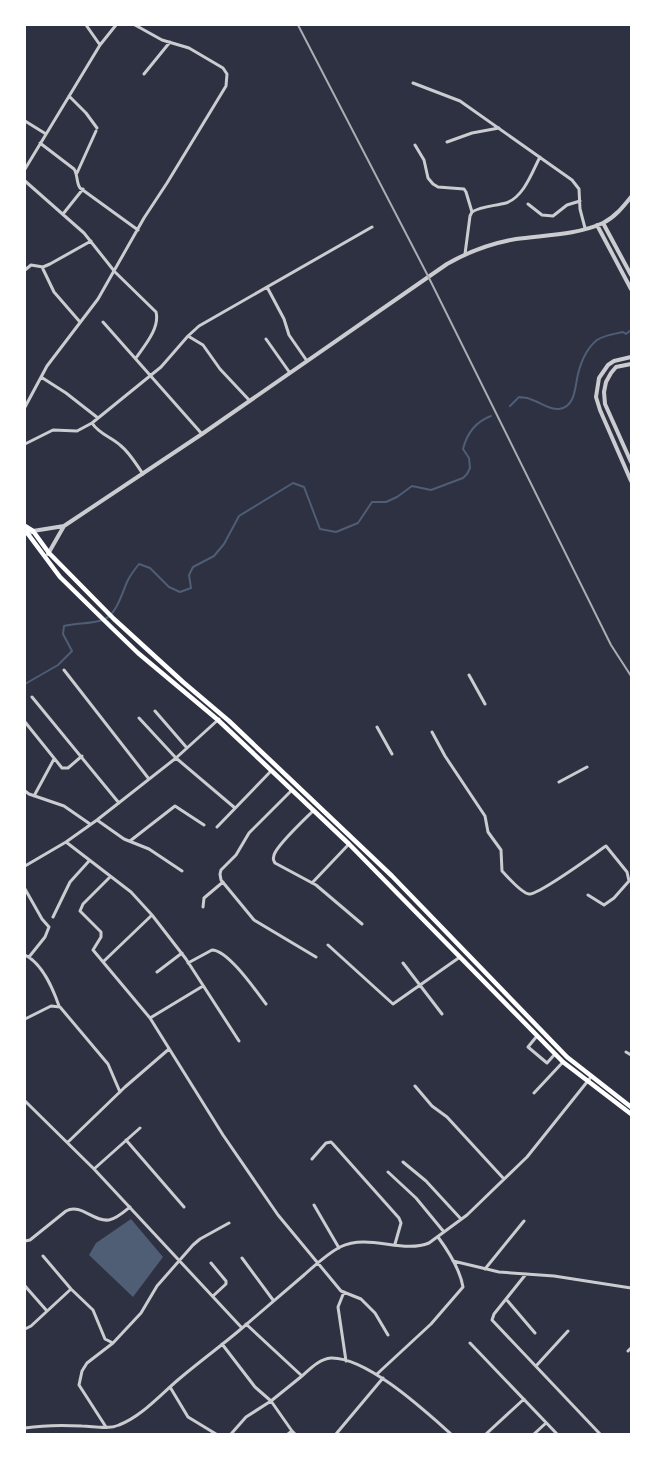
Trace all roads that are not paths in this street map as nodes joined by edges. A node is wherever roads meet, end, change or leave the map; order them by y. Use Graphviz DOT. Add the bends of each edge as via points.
graph roads {
  1 [pos="86,25"];
  2 [pos="116,25"];
  3 [pos="136,25"];
  4 [pos="171,42"];
  5 [pos="100,45"];
  6 [pos="144,74"];
  7 [pos="413,83"];
  8 [pos="69,96"];
  9 [pos="25,121"];
  10 [pos="500,128"];
  11 [pos="46,134"];
  12 [pos="447,142"];
  13 [pos="40,143"];
  14 [pos="415,145"];
  15 [pos="540,157"];
  16 [pos="25,168"];
  17 [pos="77,173"];
  18 [pos="25,180"];
  19 [pos="83,190"];
  20 [pos="631,196"];
  21 [pos="580,201"];
  22 [pos="528,204"];
  23 [pos="472,212"];
  24 [pos="63,214"];
  25 [pos="603,223"];
  26 [pos="597,225"];
  27 [pos="372,227"];
  28 [pos="585,228"];
  29 [pos="138,230"];
  30 [pos="92,241"];
  31 [pos="465,254"];
  32 [pos="41,266"];
  33 [pos="25,270"];
  34 [pos="115,272"];
  35 [pos="631,275"];
  36 [pos="266,287"];
  37 [pos="631,290"];
  38 [pos="80,322"];
  39 [pos="103,322"];
  40 [pos="188,336"];
  41 [pos="266,339"];
  42 [pos="631,356"];
  43 [pos="136,358"];
  44 [pos="307,361"];
  45 [pos="631,364"];
  46 [pos="290,373"];
  47 [pos="152,375"];
  48 [pos="41,377"];
  49 [pos="250,401"];
  50 [pos="25,407"];
  51 [pos="98,418"];
  52 [pos="92,423"];
  53 [pos="202,434"];
  54 [pos="25,444"];
  55 [pos="631,462"];
  56 [pos="143,474"];
  57 [pos="631,481"];
  58 [pos="25,526"];
  59 [pos="64,526"];
  60 [pos="33,531"];
  61 [pos="26,536"];
  62 [pos="49,553"];
  63 [pos="44,557"];
  64 [pos="64,670"];
  65 [pos="469,675"];
  66 [pos="32,697"];
  67 [pos="485,704"];
  68 [pos="155,711"];
  69 [pos="223,715"];
  70 [pos="140,718"];
  71 [pos="218,720"];
  72 [pos="25,722"];
  73 [pos="376,727"];
  74 [pos="432,732"];
  75 [pos="187,748"];
  76 [pos="392,754"];
  77 [pos="82,756"];
  78 [pos="176,758"];
  79 [pos="54,759"];
  80 [pos="587,767"];
  81 [pos="271,771"];
  82 [pos="149,779"];
  83 [pos="560,782"];
  84 [pos="292,790"];
  85 [pos="25,791"];
  86 [pos="34,796"];
  87 [pos="119,802"];
  88 [pos="235,808"];
  89 [pos="313,810"];
  90 [pos="97,820"];
  91 [pos="90,824"];
  92 [pos="204,825"];
  93 [pos="218,827"];
  94 [pos="66,842"];
  95 [pos="129,842"];
  96 [pos="349,844"];
  97 [pos="89,861"];
  98 [pos="25,866"];
  99 [pos="182,871"];
  100 [pos="110,877"];
  101 [pos="223,882"];
  102 [pos="312,883"];
  103 [pos="25,889"];
  104 [pos="588,895"];
  105 [pos="203,907"];
  106 [pos="152,915"];
  107 [pos="53,917"];
  108 [pos="362,924"];
  109 [pos="328,945"];
  110 [pos="182,953"];
  111 [pos="27,956"];
  112 [pos="461,956"];
  113 [pos="316,957"];
  114 [pos="104,961"];
  115 [pos="188,963"];
  116 [pos="403,963"];
  117 [pos="157,972"];
  118 [pos="420,985"];
  119 [pos="203,986"];
  120 [pos="266,1004"];
  121 [pos="60,1007"];
  122 [pos="442,1014"];
  123 [pos="150,1018"];
  124 [pos="25,1019"];
  125 [pos="537,1036"];
  126 [pos="239,1041"];
  127 [pos="169,1049"];
  128 [pos="626,1052"];
  129 [pos="555,1054"];
  130 [pos="631,1055"];
  131 [pos="562,1062"];
  132 [pos="591,1077"];
  133 [pos="587,1082"];
  134 [pos="415,1086"];
  135 [pos="120,1092"];
  136 [pos="534,1093"];
  137 [pos="25,1101"];
  138 [pos="631,1107"];
  139 [pos="631,1114"];
  140 [pos="140,1128"];
  141 [pos="126,1140"];
  142 [pos="68,1142"];
  143 [pos="312,1159"];
  144 [pos="403,1162"];
  145 [pos="94,1169"];
  146 [pos="388,1172"];
  147 [pos="504,1180"];
  148 [pos="314,1205"];
  149 [pos="130,1207"];
  150 [pos="184,1207"];
  151 [pos="461,1219"];
  152 [pos="524,1221"];
  153 [pos="229,1223"];
  154 [pos="444,1232"];
  155 [pos="438,1237"];
  156 [pos="25,1241"];
  157 [pos="395,1244"];
  158 [pos="339,1248"];
  159 [pos="43,1256"];
  160 [pos="242,1258"];
  161 [pos="180,1260"];
  162 [pos="453,1261"];
  163 [pos="319,1262"];
  164 [pos="211,1263"];
  165 [pos="485,1269"];
  166 [pos="526,1274"];
  167 [pos="25,1286"];
  168 [pos="631,1288"];
  169 [pos="71,1289"];
  170 [pos="344,1292"];
  171 [pos="213,1296"];
  172 [pos="506,1299"];
  173 [pos="274,1300"];
  174 [pos="47,1311"];
  175 [pos="246,1324"];
  176 [pos="25,1328"];
  177 [pos="242,1328"];
  178 [pos="568,1331"];
  179 [pos="535,1333"];
  180 [pos="388,1335"];
  181 [pos="113,1343"];
  182 [pos="470,1343"];
  183 [pos="222,1344"];
  184 [pos="346,1361"];
  185 [pos="536,1366"];
  186 [pos="377,1374"];
  187 [pos="302,1376"];
  188 [pos="383,1378"];
  189 [pos="170,1387"];
  190 [pos="524,1399"];
  191 [pos="271,1401"];
  192 [pos="546,1422"];
  193 [pos="106,1427"];
  194 [pos="25,1428"];
  195 [pos="292,1430"];
  196 [pos="216,1434"];
  197 [pos="232,1434"];
  198 [pos="288,1434"];
  199 [pos="295,1434"];
  200 [pos="336,1434"];
  201 [pos="451,1434"];
  202 [pos="486,1434"];
  203 [pos="534,1434"];
  204 [pos="557,1434"];
  205 [pos="600,1434"];
  1 -- 5 [label="street"];
  2 -- 5 [label="street"];
  3 -- 4 [label="street"];
  4 -- 6 [label="street"];
  4 -- 29 [label="street" via="189,48 223,68 227,74 226,82"];
  5 -- 8 [label="street"];
  7 -- 10 [label="street" via="460,101"];
  8 -- 11 [label="street"];
  8 -- 17 [label="street" via="97,130"];
  9 -- 11 [label="street"];
  10 -- 12 [label="street"];
  10 -- 15 [label="street"];
  11 -- 13 [label="street"];
  13 -- 16 [label="street"];
  13 -- 17 [label="street"];
  14 -- 23 [label="street" via="433,184 464,190"];
  15 -- 21 [label="street" via="576,184"];
  15 -- 23 [label="street" via="513,199"];
  17 -- 19 [label="street" via="78,184"];
  18 -- 24 [label="street"];
  19 -- 24 [label="street"];
  19 -- 29 [label="street"];
  20 -- 25 [label="street"];
  21 -- 22 [label="street" via="567,205 553,216 542,215"];
  21 -- 28 [label="street"];
  23 -- 31 [label="street"];
  24 -- 30 [label="street"];
  25 -- 26 [label="street"];
  25 -- 35 [label="street"];
  26 -- 28 [label="street"];
  26 -- 37 [label="street"];
  27 -- 36 [label="street"];
  28 -- 31 [label="street" via="504,241"];
  29 -- 34 [label="street"];
  30 -- 32 [label="street"];
  30 -- 34 [label="street"];
  31 -- 44 [label="street" via="428,276"];
  32 -- 33 [label="street" via="31,265"];
  32 -- 38 [label="street" via="54,292"];
  34 -- 38 [label="street"];
  34 -- 43 [label="street" via="158,315 153,331"];
  36 -- 40 [label="street" via="199,326"];
  36 -- 44 [label="street" via="289,335"];
  38 -- 48 [label="street"];
  39 -- 43 [label="street"];
  40 -- 47 [label="street"];
  40 -- 49 [label="street" via="203,346"];
  41 -- 46 [label="street"];
  42 -- 57 [label="street" via="608,365 599,378 596,397"];
  43 -- 47 [label="street"];
  44 -- 46 [label="street"];
  45 -- 55 [label="street" via="616,367 606,382 604,392 605,404"];
  46 -- 49 [label="street"];
  47 -- 51 [label="street"];
  47 -- 53 [label="street"];
  48 -- 50 [label="street"];
  48 -- 51 [label="street"];
  49 -- 53 [label="street"];
  51 -- 52 [label="street"];
  52 -- 54 [label="street" via="77,431 53,430"];
  52 -- 56 [label="street" via="128,452"];
  53 -- 56 [label="street"];
  56 -- 59 [label="street"];
  58 -- 60 [label="main road"];
  58 -- 61 [label="main road"];
  59 -- 60 [label="street"];
  59 -- 62 [label="street"];
  60 -- 61 [label="street"];
  60 -- 62 [label="main road"];
  61 -- 63 [label="main road"];
  62 -- 63 [label="street"];
  62 -- 69 [label="main road" via="114,619"];
  63 -- 71 [label="main road" via="60,577 138,653"];
  64 -- 82 [label="street"];
  65 -- 67 [label="street"];
  66 -- 77 [label="street"];
  68 -- 75 [label="street"];
  69 -- 71 [label="street"];
  69 -- 132 [label="main road" via="392,876 558,1049"];
  70 -- 78 [label="street"];
  71 -- 75 [label="street"];
  71 -- 81 [label="main road"];
  72 -- 79 [label="street"];
  73 -- 76 [label="street"];
  74 -- 104 [label="street" via="484,816 488,832 501,850 502,871 523,891 532,894 546,887 606,846 627,872 629,881 604,905"];
  75 -- 78 [label="street"];
  77 -- 79 [label="street" via="65,769"];
  77 -- 87 [label="street"];
  78 -- 82 [label="street"];
  78 -- 88 [label="street"];
  79 -- 86 [label="street"];
  80 -- 83 [label="street"];
  81 -- 84 [label="main road"];
  81 -- 88 [label="street"];
  82 -- 87 [label="street"];
  84 -- 89 [label="main road"];
  84 -- 101 [label="street" via="249,833 236,855 221,870"];
  85 -- 86 [label="street"];
  86 -- 91 [label="street" via="64,806"];
  87 -- 90 [label="street"];
  88 -- 93 [label="street"];
  89 -- 96 [label="main road"];
  89 -- 102 [label="street" via="280,846 273,860"];
  90 -- 91 [label="street"];
  90 -- 95 [label="street"];
  91 -- 94 [label="street"];
  92 -- 95 [label="street" via="175,806"];
  94 -- 97 [label="street"];
  94 -- 98 [label="street"];
  95 -- 99 [label="street" via="149,849"];
  96 -- 102 [label="street"];
  96 -- 112 [label="main road"];
  97 -- 100 [label="street"];
  97 -- 107 [label="street" via="70,882"];
  100 -- 106 [label="street" via="131,892"];
  100 -- 114 [label="street" via="80,911 101,932 93,950"];
  101 -- 105 [label="street" via="206,896"];
  101 -- 113 [label="street" via="254,920"];
  102 -- 108 [label="street"];
  103 -- 111 [label="street" via="49,928"];
  106 -- 110 [label="street"];
  106 -- 114 [label="street"];
  109 -- 118 [label="street" via="393,1004"];
  110 -- 115 [label="street"];
  110 -- 117 [label="street"];
  111 -- 121 [label="street" via="48,980"];
  112 -- 118 [label="street"];
  112 -- 125 [label="main road"];
  114 -- 123 [label="street"];
  115 -- 119 [label="street"];
  115 -- 120 [label="street" via="216,950 234,964"];
  116 -- 118 [label="street"];
  118 -- 122 [label="street"];
  119 -- 123 [label="street"];
  119 -- 126 [label="street"];
  121 -- 124 [label="street" via="51,1006"];
  121 -- 135 [label="street" via="108,1064"];
  123 -- 127 [label="street"];
  125 -- 129 [label="main road"];
  125 -- 129 [label="street" via="528,1047 547,1063"];
  127 -- 135 [label="street"];
  127 -- 163 [label="street" via="268,1201"];
  128 -- 130 [label="street"];
  129 -- 131 [label="main road"];
  131 -- 133 [label="main road"];
  131 -- 136 [label="street"];
  132 -- 133 [label="street"];
  132 -- 138 [label="main road"];
  133 -- 139 [label="main road"];
  133 -- 147 [label="street" via="527,1157"];
  134 -- 147 [label="street"];
  135 -- 142 [label="street"];
  137 -- 142 [label="street"];
  140 -- 141 [label="street"];
  141 -- 145 [label="street"];
  141 -- 150 [label="street"];
  142 -- 145 [label="street"];
  143 -- 157 [label="street" via="326,1143 333,1144 399,1218 401,1223"];
  144 -- 151 [label="street" via="426,1181"];
  145 -- 149 [label="street"];
  146 -- 154 [label="street" via="416,1198"];
  147 -- 151 [label="street"];
  148 -- 158 [label="street"];
  149 -- 156 [label="street" via="111,1220 95,1218 71,1208"];
  149 -- 161 [label="street"];
  151 -- 154 [label="street"];
  152 -- 165 [label="street"];
  153 -- 161 [label="street" via="200,1240"];
  154 -- 155 [label="street"];
  155 -- 157 [label="street" via="422,1246"];
  155 -- 162 [label="street"];
  157 -- 158 [label="street" via="356,1242"];
  158 -- 163 [label="street"];
  159 -- 169 [label="street"];
  160 -- 173 [label="street"];
  161 -- 171 [label="street"];
  161 -- 181 [label="street" via="157,1286 141,1313"];
  162 -- 165 [label="street"];
  162 -- 186 [label="street" via="463,1287 432,1324"];
  163 -- 170 [label="street"];
  163 -- 173 [label="street"];
  164 -- 171 [label="street" via="226,1281"];
  165 -- 166 [label="street"];
  166 -- 168 [label="street"];
  166 -- 172 [label="street"];
  167 -- 174 [label="street"];
  169 -- 174 [label="street"];
  169 -- 181 [label="street" via="93,1310 105,1339"];
  170 -- 180 [label="street" via="365,1302"];
  170 -- 184 [label="street" via="338,1306"];
  171 -- 177 [label="street"];
  172 -- 179 [label="street"];
  172 -- 185 [label="street" via="492,1320"];
  173 -- 175 [label="street"];
  174 -- 176 [label="street"];
  175 -- 177 [label="street"];
  175 -- 187 [label="street"];
  177 -- 183 [label="street"];
  178 -- 185 [label="street"];
  181 -- 193 [label="street" via="87,1363 79,1386"];
  182 -- 190 [label="street"];
  183 -- 189 [label="street"];
  183 -- 191 [label="street" via="255,1387"];
  184 -- 186 [label="street"];
  184 -- 187 [label="street" via="321,1360"];
  185 -- 205 [label="street"];
  186 -- 188 [label="street"];
  187 -- 191 [label="street"];
  188 -- 200 [label="street"];
  188 -- 201 [label="street"];
  189 -- 193 [label="street" via="132,1418 120,1425"];
  189 -- 196 [label="street" via="188,1418"];
  190 -- 192 [label="street"];
  190 -- 202 [label="street"];
  191 -- 195 [label="street"];
  191 -- 197 [label="street" via="246,1417"];
  192 -- 203 [label="street"];
  192 -- 204 [label="street"];
  193 -- 194 [label="street"];
  195 -- 198 [label="street"];
  195 -- 199 [label="street"];
}
